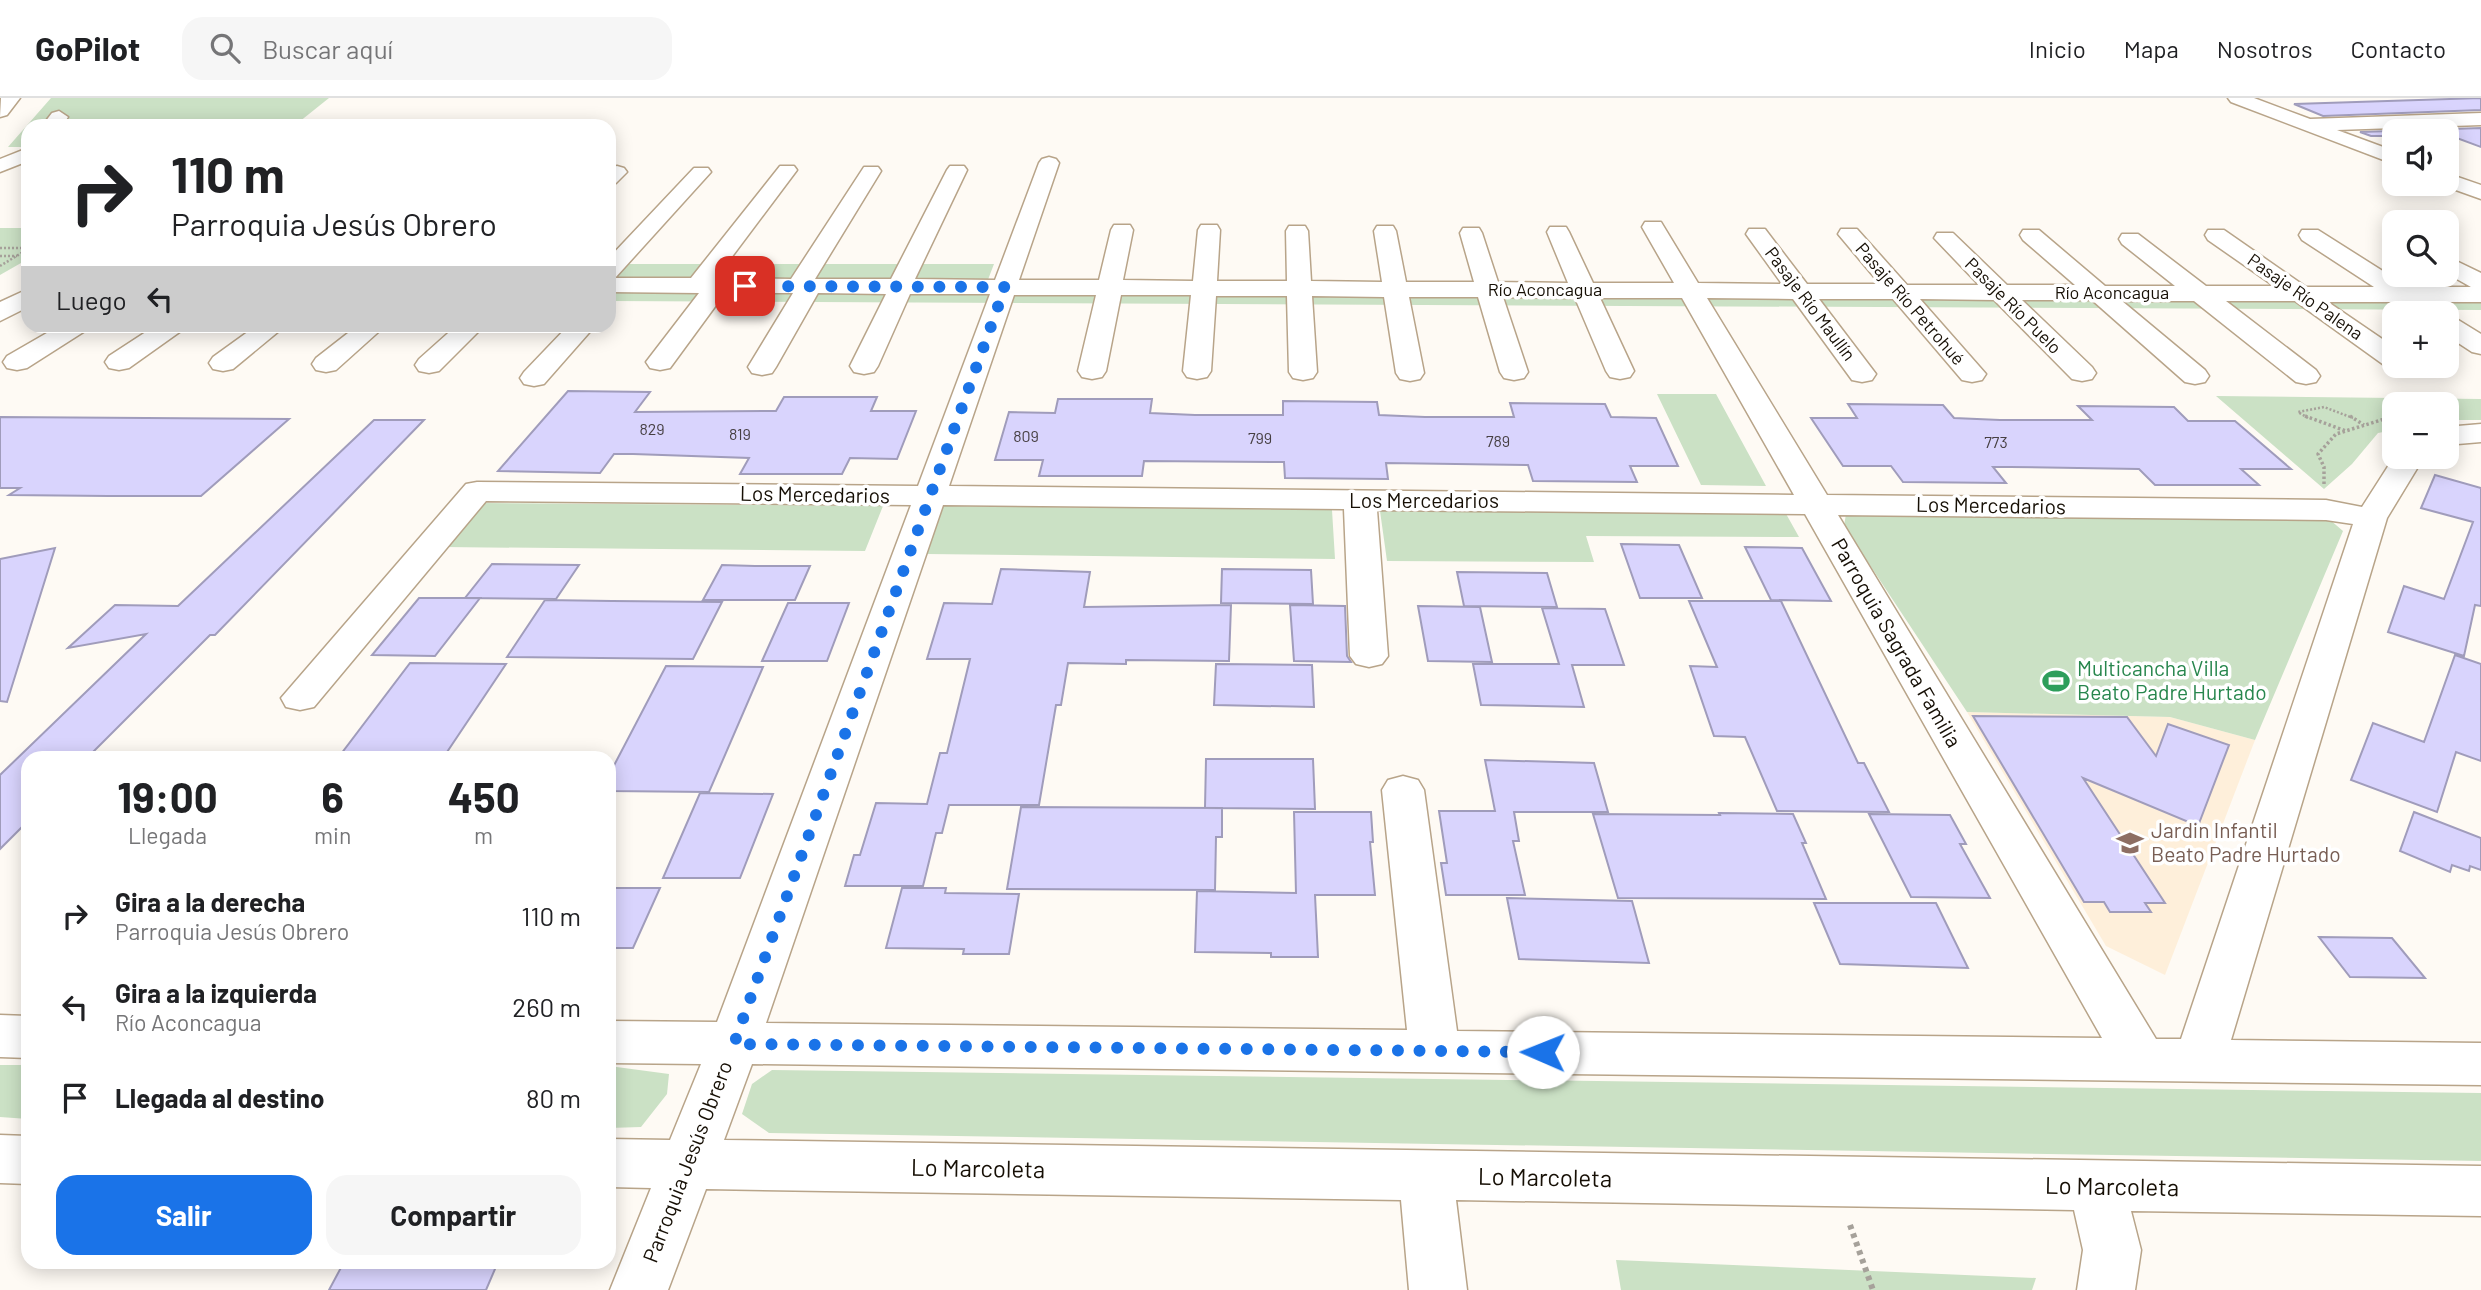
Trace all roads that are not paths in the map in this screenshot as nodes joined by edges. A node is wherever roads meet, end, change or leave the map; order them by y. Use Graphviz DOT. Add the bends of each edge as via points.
graph roads {
  1 [pos="11,98"];
  2 [pos="2238,98"];
  3 [pos="0,111"];
  4 [pos="2481,119"];
  5 [pos="2308,125"];
  6 [pos="2382,153"];
  7 [pos="21,157"];
  8 [pos="1049,163"];
  9 [pos="2459,165"];
  10 [pos="2469,165"];
  11 [pos="0,166"];
  12 [pos="787,170"];
  13 [pos="957,170"];
  14 [pos="871,171"];
  15 [pos="701,172"];
  16 [pos="2459,184"];
  17 [pos="2481,193"];
  18 [pos="1653,227"];
  19 [pos="1122,230"];
  20 [pos="1209,230"];
  21 [pos="1297,231"];
  22 [pos="1385,231"];
  23 [pos="1558,232"];
  24 [pos="1471,233"];
  25 [pos="1757,234"];
  26 [pos="1849,234"];
  27 [pos="2031,234"];
  28 [pos="2216,235"];
  29 [pos="2310,235"];
  30 [pos="1945,238"];
  31 [pos="2130,239"];
  32 [pos="2459,270"];
  33 [pos="616,278"];
  34 [pos="2481,283"];
  35 [pos="616,284"];
  36 [pos="708,285"];
  37 [pos="804,286"];
  38 [pos="900,286"];
  39 [pos="1005,287"];
  40 [pos="1110,288"];
  41 [pos="1204,288"];
  42 [pos="1299,289"];
  43 [pos="1395,289"];
  44 [pos="1489,290"];
  45 [pos="1584,290"];
  46 [pos="1690,290"];
  47 [pos="1800,291"];
  48 [pos="1899,292"];
  49 [pos="2000,292"];
  50 [pos="2099,293"];
  51 [pos="2200,293"];
  52 [pos="2300,294"];
  53 [pos="2402,294"];
  54 [pos="2481,295"];
  55 [pos="21,300"];
  56 [pos="2413,301"];
  57 [pos="0,313"];
  58 [pos="2459,332"];
  59 [pos="65,333"];
  60 [pos="162,333"];
  61 [pos="263,333"];
  62 [pos="364,333"];
  63 [pos="463,333"];
  64 [pos="576,333"];
  65 [pos="2481,346"];
  66 [pos="2382,351"];
  67 [pos="17,362"];
  68 [pos="119,362"];
  69 [pos="660,362"];
  70 [pos="223,363"];
  71 [pos="326,364"];
  72 [pos="429,365"];
  73 [pos="864,366"];
  74 [pos="762,367"];
  75 [pos="1092,371"];
  76 [pos="1197,371"];
  77 [pos="1620,371"];
  78 [pos="1303,372"];
  79 [pos="1514,372"];
  80 [pos="1410,373"];
  81 [pos="2082,373"];
  82 [pos="1862,374"];
  83 [pos="1972,374"];
  84 [pos="2195,376"];
  85 [pos="2306,376"];
  86 [pos="534,378"];
  87 [pos="2481,433"];
  88 [pos="2459,435"];
  89 [pos="2402,469"];
  90 [pos="930,496"];
  91 [pos="1360,500"];
  92 [pos="1815,504"];
  93 [pos="2371,518"];
  94 [pos="1368,656"];
  95 [pos="300,698"];
  96 [pos="1403,790"];
  97 [pos="616,1042"];
  98 [pos="734,1044"];
  99 [pos="1434,1051"];
  100 [pos="2140,1058"];
  101 [pos="2200,1059"];
  102 [pos="2481,1064"];
  103 [pos="0,1159"];
  104 [pos="21,1160"];
  105 [pos="616,1163"];
  106 [pos="687,1164"];
  107 [pos="1426,1176"];
  108 [pos="2091,1187"];
  109 [pos="2481,1191"];
  110 [pos="639,1290"];
  111 [pos="1438,1290"];
  112 [pos="2106,1290"];
  1 -- 3 [label="street"];
  2 -- 5 [label="street"];
  4 -- 5 [label="street"];
  5 -- 6 [label="street"];
  7 -- 11 [label="street"];
  8 -- 39 [label="street, Parroquia Jesús Obrero"];
  9 -- 10 [label="street"];
  12 -- 36 [label="street"];
  13 -- 38 [label="street"];
  14 -- 37 [label="street"];
  15 -- 33 [label="street"];
  16 -- 17 [label="street"];
  18 -- 46 [label="street, Parroquia Sagrada Familia"];
  19 -- 40 [label="street"];
  20 -- 41 [label="street"];
  21 -- 42 [label="street"];
  22 -- 43 [label="street"];
  23 -- 45 [label="street"];
  24 -- 44 [label="street"];
  25 -- 47 [label="street, Pasaje Río Maullín"];
  26 -- 48 [label="street, Pasaje Río Petrohué"];
  27 -- 50 [label="street"];
  28 -- 52 [label="street, Pasaje Río Palena"];
  29 -- 53 [label="street"];
  30 -- 49 [label="street, Pasaje Río Puelo"];
  31 -- 51 [label="street"];
  32 -- 34 [label="street"];
  35 -- 36 [label="street, Río Aconcagua"];
  36 -- 37 [label="street, Río Aconcagua"];
  36 -- 69 [label="street"];
  37 -- 38 [label="street, Río Aconcagua"];
  37 -- 74 [label="street"];
  38 -- 39 [label="street, Río Aconcagua"];
  38 -- 73 [label="street"];
  39 -- 40 [label="street, Río Aconcagua"];
  39 -- 90 [label="street, Parroquia Jesús Obrero"];
  40 -- 41 [label="street, Río Aconcagua"];
  40 -- 75 [label="street"];
  41 -- 42 [label="street, Río Aconcagua"];
  41 -- 76 [label="street"];
  42 -- 43 [label="street, Río Aconcagua"];
  42 -- 78 [label="street"];
  43 -- 44 [label="street, Río Aconcagua"];
  43 -- 80 [label="street"];
  44 -- 45 [label="street, Río Aconcagua"];
  44 -- 79 [label="street"];
  45 -- 46 [label="street, Río Aconcagua"];
  45 -- 77 [label="street"];
  46 -- 47 [label="street, Río Aconcagua"];
  46 -- 92 [label="street, Parroquia Sagrada Familia"];
  47 -- 48 [label="street, Río Aconcagua"];
  47 -- 82 [label="street, Pasaje Río Maullín"];
  48 -- 49 [label="street, Río Aconcagua"];
  48 -- 83 [label="street, Pasaje Río Petrohué"];
  49 -- 50 [label="street, Río Aconcagua"];
  49 -- 81 [label="street, Pasaje Río Puelo"];
  50 -- 51 [label="street, Río Aconcagua"];
  50 -- 84 [label="street"];
  51 -- 52 [label="street, Río Aconcagua"];
  51 -- 85 [label="street"];
  52 -- 53 [label="street, Río Aconcagua"];
  52 -- 66 [label="street, Pasaje Río Palena"];
  53 -- 54 [label="street, Río Aconcagua"];
  53 -- 56 [label="street"];
  55 -- 57 [label="street"];
  58 -- 65 [label="street"];
  59 -- 67 [label="street"];
  60 -- 68 [label="street"];
  61 -- 70 [label="street"];
  62 -- 71 [label="street"];
  63 -- 72 [label="street"];
  64 -- 86 [label="street"];
  87 -- 88 [label="street"];
  89 -- 93 [label="street"];
  90 -- 91 [label="street, Los Mercedarios"];
  90 -- 95 [label="street, Los Mercedarios" via="477,491"];
  90 -- 98 [label="street, Parroquia Jesús Obrero"];
  91 -- 92 [label="street, Los Mercedarios"];
  91 -- 94 [label="street"];
  92 -- 93 [label="street, Los Mercedarios" via="2326,510"];
  92 -- 100 [label="street, Parroquia Sagrada Familia"];
  93 -- 101 [label="street"];
  96 -- 99 [label="street"];
  97 -- 98 [label="street"];
  98 -- 99 [label="street"];
  98 -- 106 [label="street, Parroquia Jesús Obrero"];
  99 -- 100 [label="street"];
  100 -- 101 [label="street"];
  101 -- 102 [label="street"];
  103 -- 104 [label="street"];
  105 -- 106 [label="street, Lo Marcoleta"];
  106 -- 107 [label="street, Lo Marcoleta"];
  106 -- 110 [label="street, Parroquia Jesús Obrero"];
  107 -- 108 [label="street, Lo Marcoleta"];
  107 -- 111 [label="street"];
  108 -- 109 [label="street, Lo Marcoleta"];
  108 -- 112 [label="street" via="2111,1230 2114,1251"];
}
